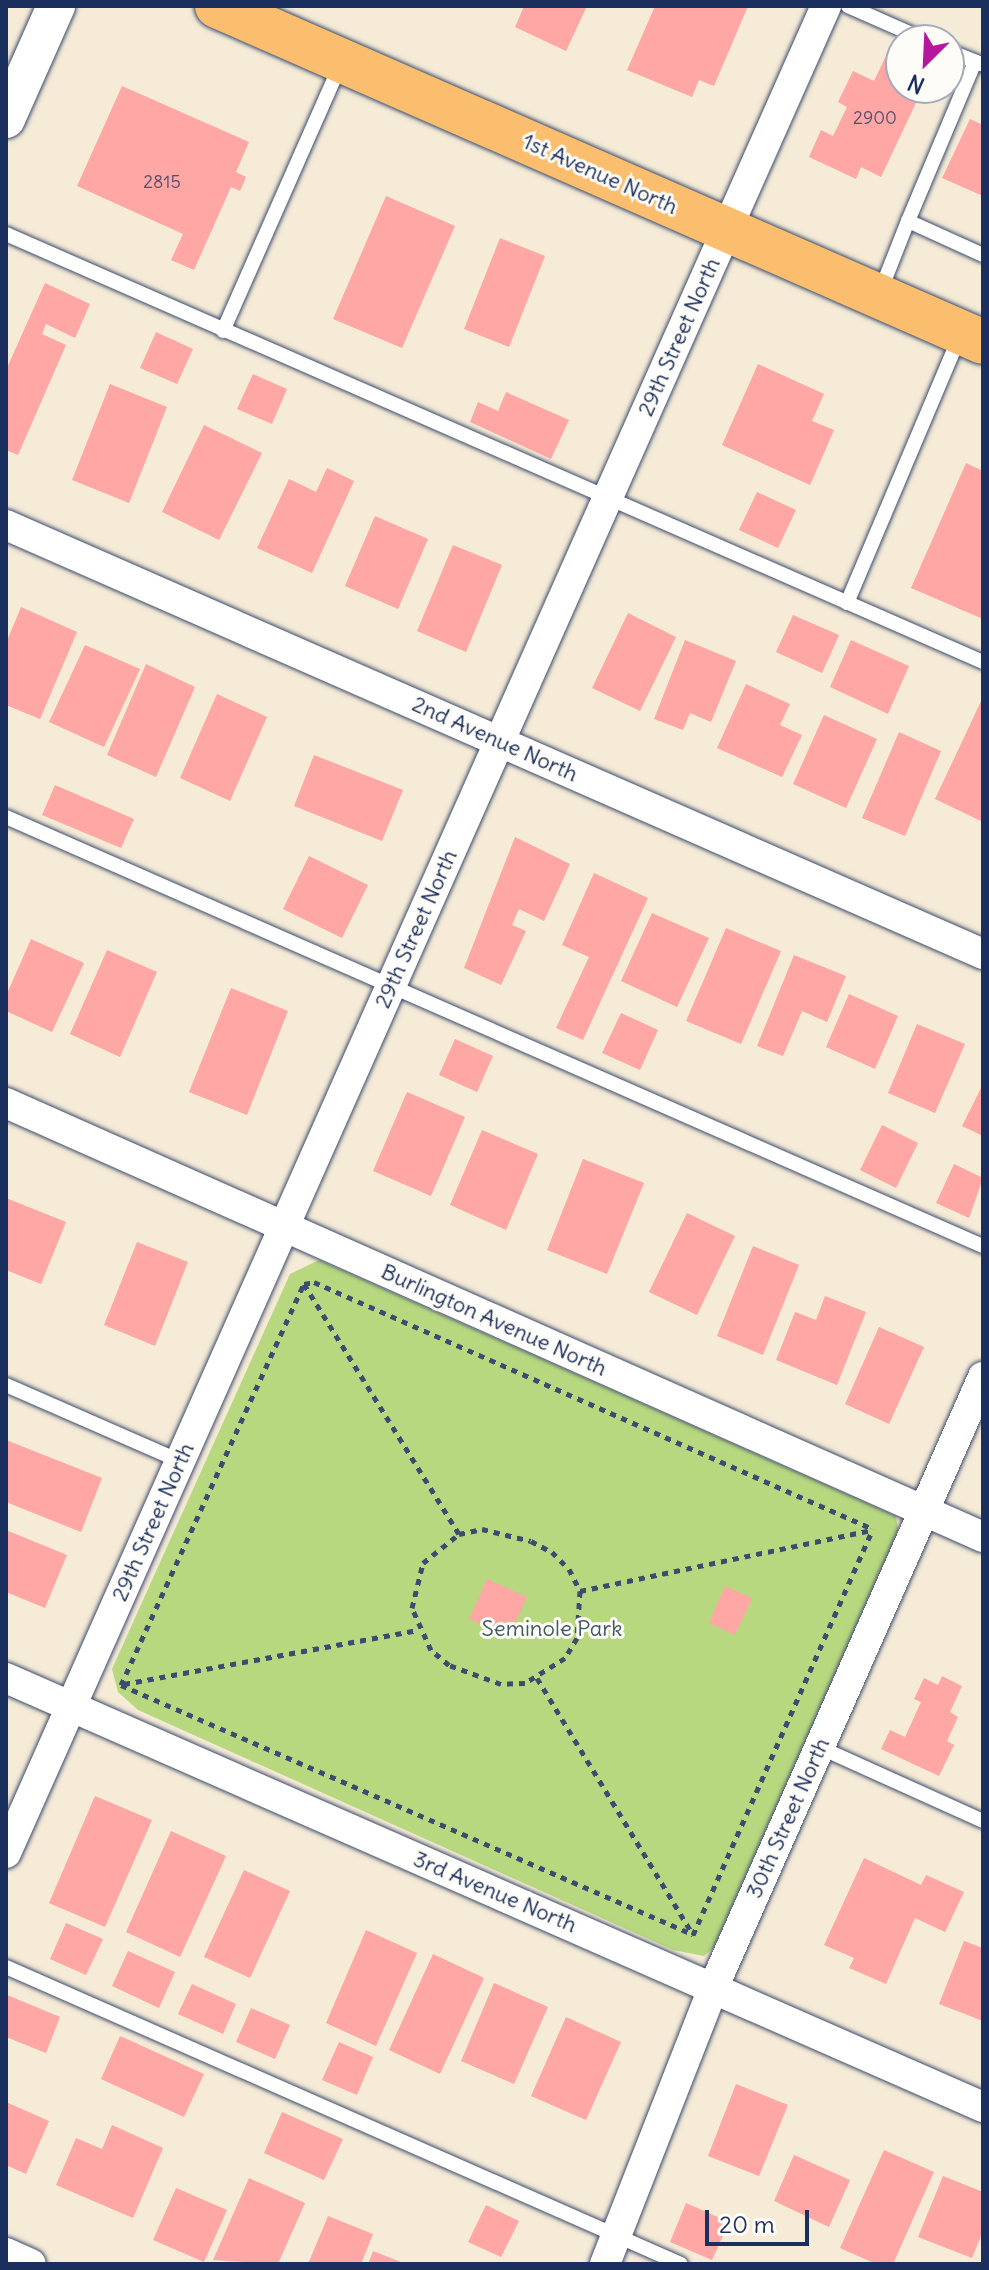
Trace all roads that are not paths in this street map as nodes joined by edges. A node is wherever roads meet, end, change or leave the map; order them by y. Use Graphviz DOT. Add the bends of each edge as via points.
graph roads {
  1 [pos="56,6"];
  2 [pos="217,6"];
  3 [pos="826,6"];
  4 [pos="848,6"];
  5 [pos="889,24"];
  6 [pos="342,61"];
  7 [pos="979,64"];
  8 [pos="6,119"];
  9 [pos="908,221"];
  10 [pos="727,230"];
  11 [pos="6,234"];
  12 [pos="983,255"];
  13 [pos="878,296"];
  14 [pos="223,331"];
  15 [pos="972,337"];
  16 [pos="607,500"];
  17 [pos="6,525"];
  18 [pos="847,603"];
  19 [pos="983,662"];
  20 [pos="499,742"];
  21 [pos="6,817"];
  22 [pos="983,954"];
  23 [pos="391,986"];
  24 [pos="6,1103"];
  25 [pos="284,1227"];
  26 [pos="983,1246"];
  27 [pos="983,1377"];
  28 [pos="6,1385"];
  29 [pos="180,1461"];
  30 [pos="925,1511"];
  31 [pos="983,1537"];
  32 [pos="6,1678"];
  33 [pos="70,1708"];
  34 [pos="819,1747"];
  35 [pos="983,1821"];
  36 [pos="6,1853"];
  37 [pos="6,1967"];
  38 [pos="714,1986"];
  39 [pos="983,2107"];
  40 [pos="617,2236"];
  41 [pos="6,2253"];
  42 [pos="31,2264"];
  43 [pos="605,2264"];
  44 [pos="681,2264"];
  1 -- 8 [label="street"];
  2 -- 6 [label="main road, 1st Avenue North"];
  3 -- 10 [label="street, 29th Street North"];
  4 -- 5 [label="lane"];
  6 -- 10 [label="main road, 1st Avenue North"];
  6 -- 14 [label="lane"];
  7 -- 9 [label="lane"];
  9 -- 12 [label="lane"];
  9 -- 13 [label="lane"];
  10 -- 13 [label="main road, 1st Avenue North"];
  10 -- 16 [label="street, 29th Street North"];
  11 -- 14 [label="lane"];
  13 -- 15 [label="main road, 1st Avenue North"];
  14 -- 16 [label="lane"];
  15 -- 18 [label="lane"];
  16 -- 18 [label="lane"];
  16 -- 20 [label="street, 29th Street North"];
  17 -- 20 [label="street, 2nd Avenue North"];
  18 -- 19 [label="lane"];
  20 -- 22 [label="street, 2nd Avenue North"];
  20 -- 23 [label="street, 29th Street North"];
  21 -- 23 [label="lane"];
  23 -- 25 [label="street, 29th Street North"];
  23 -- 26 [label="lane"];
  24 -- 25 [label="street, Burlington Avenue North"];
  25 -- 29 [label="street, 29th Street North"];
  25 -- 30 [label="street, Burlington Avenue North"];
  27 -- 30 [label="street, 30th Street North"];
  28 -- 29 [label="lane"];
  29 -- 33 [label="street, 29th Street North"];
  30 -- 31 [label="street, Burlington Avenue North"];
  30 -- 34 [label="street, 30th Street North"];
  32 -- 33 [label="street, 3rd Avenue North"];
  33 -- 36 [label="street, 29th Street North"];
  33 -- 38 [label="street, 3rd Avenue North"];
  34 -- 35 [label="lane"];
  34 -- 38 [label="street, 30th Street North"];
  37 -- 40 [label="lane"];
  38 -- 39 [label="street, 3rd Avenue North"];
  38 -- 40 [label="street, 30th Street North"];
  40 -- 43 [label="street, 30th Street North"];
  40 -- 44 [label="lane"];
  41 -- 42 [label="street"];
}
